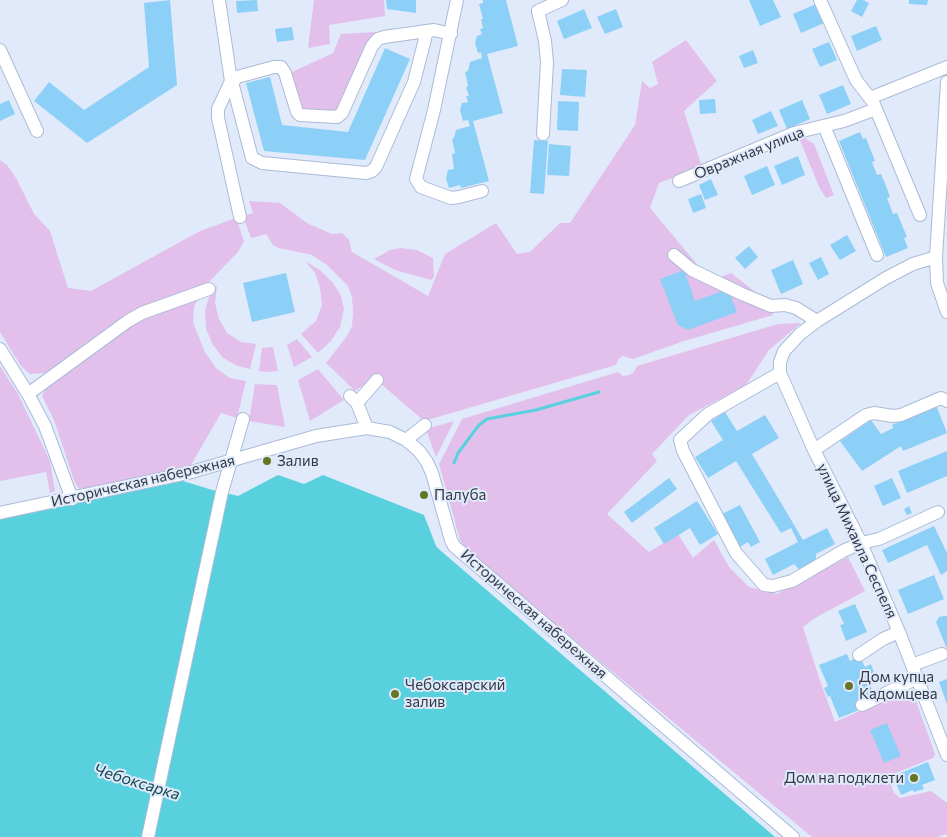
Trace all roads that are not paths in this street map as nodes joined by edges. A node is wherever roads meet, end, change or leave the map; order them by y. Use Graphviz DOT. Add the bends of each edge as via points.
graph roads {
  1 [pos="219,0"];
  2 [pos="457,0"];
  3 [pos="562,0"];
  4 [pos="820,0"];
  5 [pos="427,31"];
  6 [pos="451,34"];
  7 [pos="0,50"];
  8 [pos="947,68"];
  9 [pos="947,82"];
  10 [pos="873,103"];
  11 [pos="37,131"];
  12 [pos="827,133"];
  13 [pos="543,134"];
  14 [pos="679,181"];
  15 [pos="482,191"];
  16 [pos="920,215"];
  17 [pos="240,217"];
  18 [pos="674,255"];
  19 [pos="877,255"];
  20 [pos="936,257"];
  21 [pos="208,289"];
  22 [pos="947,312"];
  23 [pos="818,321"];
  24 [pos="0,349"];
  25 [pos="780,373"];
  26 [pos="377,380"];
  27 [pos="28,394"];
  28 [pos="947,401"];
  29 [pos="243,419"];
  30 [pos="425,425"];
  31 [pos="366,428"];
  32 [pos="406,440"];
  33 [pos="814,450"];
  34 [pos="233,460"];
  35 [pos="72,499"];
  36 [pos="938,512"];
  37 [pos="0,513"];
  38 [pos="861,543"];
  39 [pos="899,632"];
  40 [pos="942,654"];
  41 [pos="860,656"];
  42 [pos="912,665"];
  43 [pos="916,678"];
  44 [pos="862,705"];
  45 [pos="947,755"];
  46 [pos="148,837"];
  47 [pos="793,837"];
  1 -- 17 [label="street" via="231,81 218,109 218,118"];
  2 -- 6 [label="street"];
  3 -- 13 [label="street" via="538,11 547,62"];
  4 -- 10 [label="street" via="856,80"];
  5 -- 5 [label="street" via="414,82 372,171 262,163 252,158 233,86 237,77 281,67 300,115 337,118 375,42 384,37"];
  5 -- 6 [label="street"];
  6 -- 15 [label="street" via="417,181 421,187 451,198"];
  7 -- 11 [label="street"];
  8 -- 10 [label="street, Овражная улица"];
  9 -- 20 [label="street"];
  10 -- 14 [label="street, Овражная улица" via="840,122 798,131"];
  10 -- 16 [label="street"];
  12 -- 19 [label="street"];
  18 -- 23 [label="street" via="692,270 742,294 771,306 796,308"];
  20 -- 22 [label="street" via="937,283"];
  20 -- 23 [label="street" via="912,264 886,278"];
  21 -- 27 [label="street" via="128,321"];
  23 -- 25 [label="street" via="784,351"];
  24 -- 27 [label="street"];
  25 -- 33 [label="street, улица Михаила Сеспеля"];
  25 -- 38 [label="street" via="708,414 680,440 683,451 736,553 764,585 792,581"];
  26 -- 31 [label="street" via="353,399"];
  27 -- 35 [label="street" via="45,426"];
  28 -- 33 [label="street" via="941,398 901,415 866,415"];
  29 -- 34 [label="street"];
  30 -- 32 [label="street"];
  31 -- 32 [label="street, Историческая набережная" via="390,432"];
  31 -- 34 [label="street, Историческая набережная" via="316,436"];
  32 -- 47 [label="street, Историческая набережная" via="419,451 432,473 454,546"];
  33 -- 38 [label="street, улица Михаила Сеспеля"];
  34 -- 35 [label="street, Историческая набережная"];
  34 -- 46 [label="street" via="222,492"];
  35 -- 37 [label="street, Историческая набережная"];
  36 -- 38 [label="street" via="879,539"];
  38 -- 39 [label="street, улица Михаила Сеспеля"];
  39 -- 41 [label="street"];
  39 -- 42 [label="street, улица Михаила Сеспеля"];
  40 -- 42 [label="street"];
  42 -- 43 [label="street, улица Михаила Сеспеля"];
  43 -- 44 [label="street"];
  43 -- 45 [label="street, улица Михаила Сеспеля"];
}
